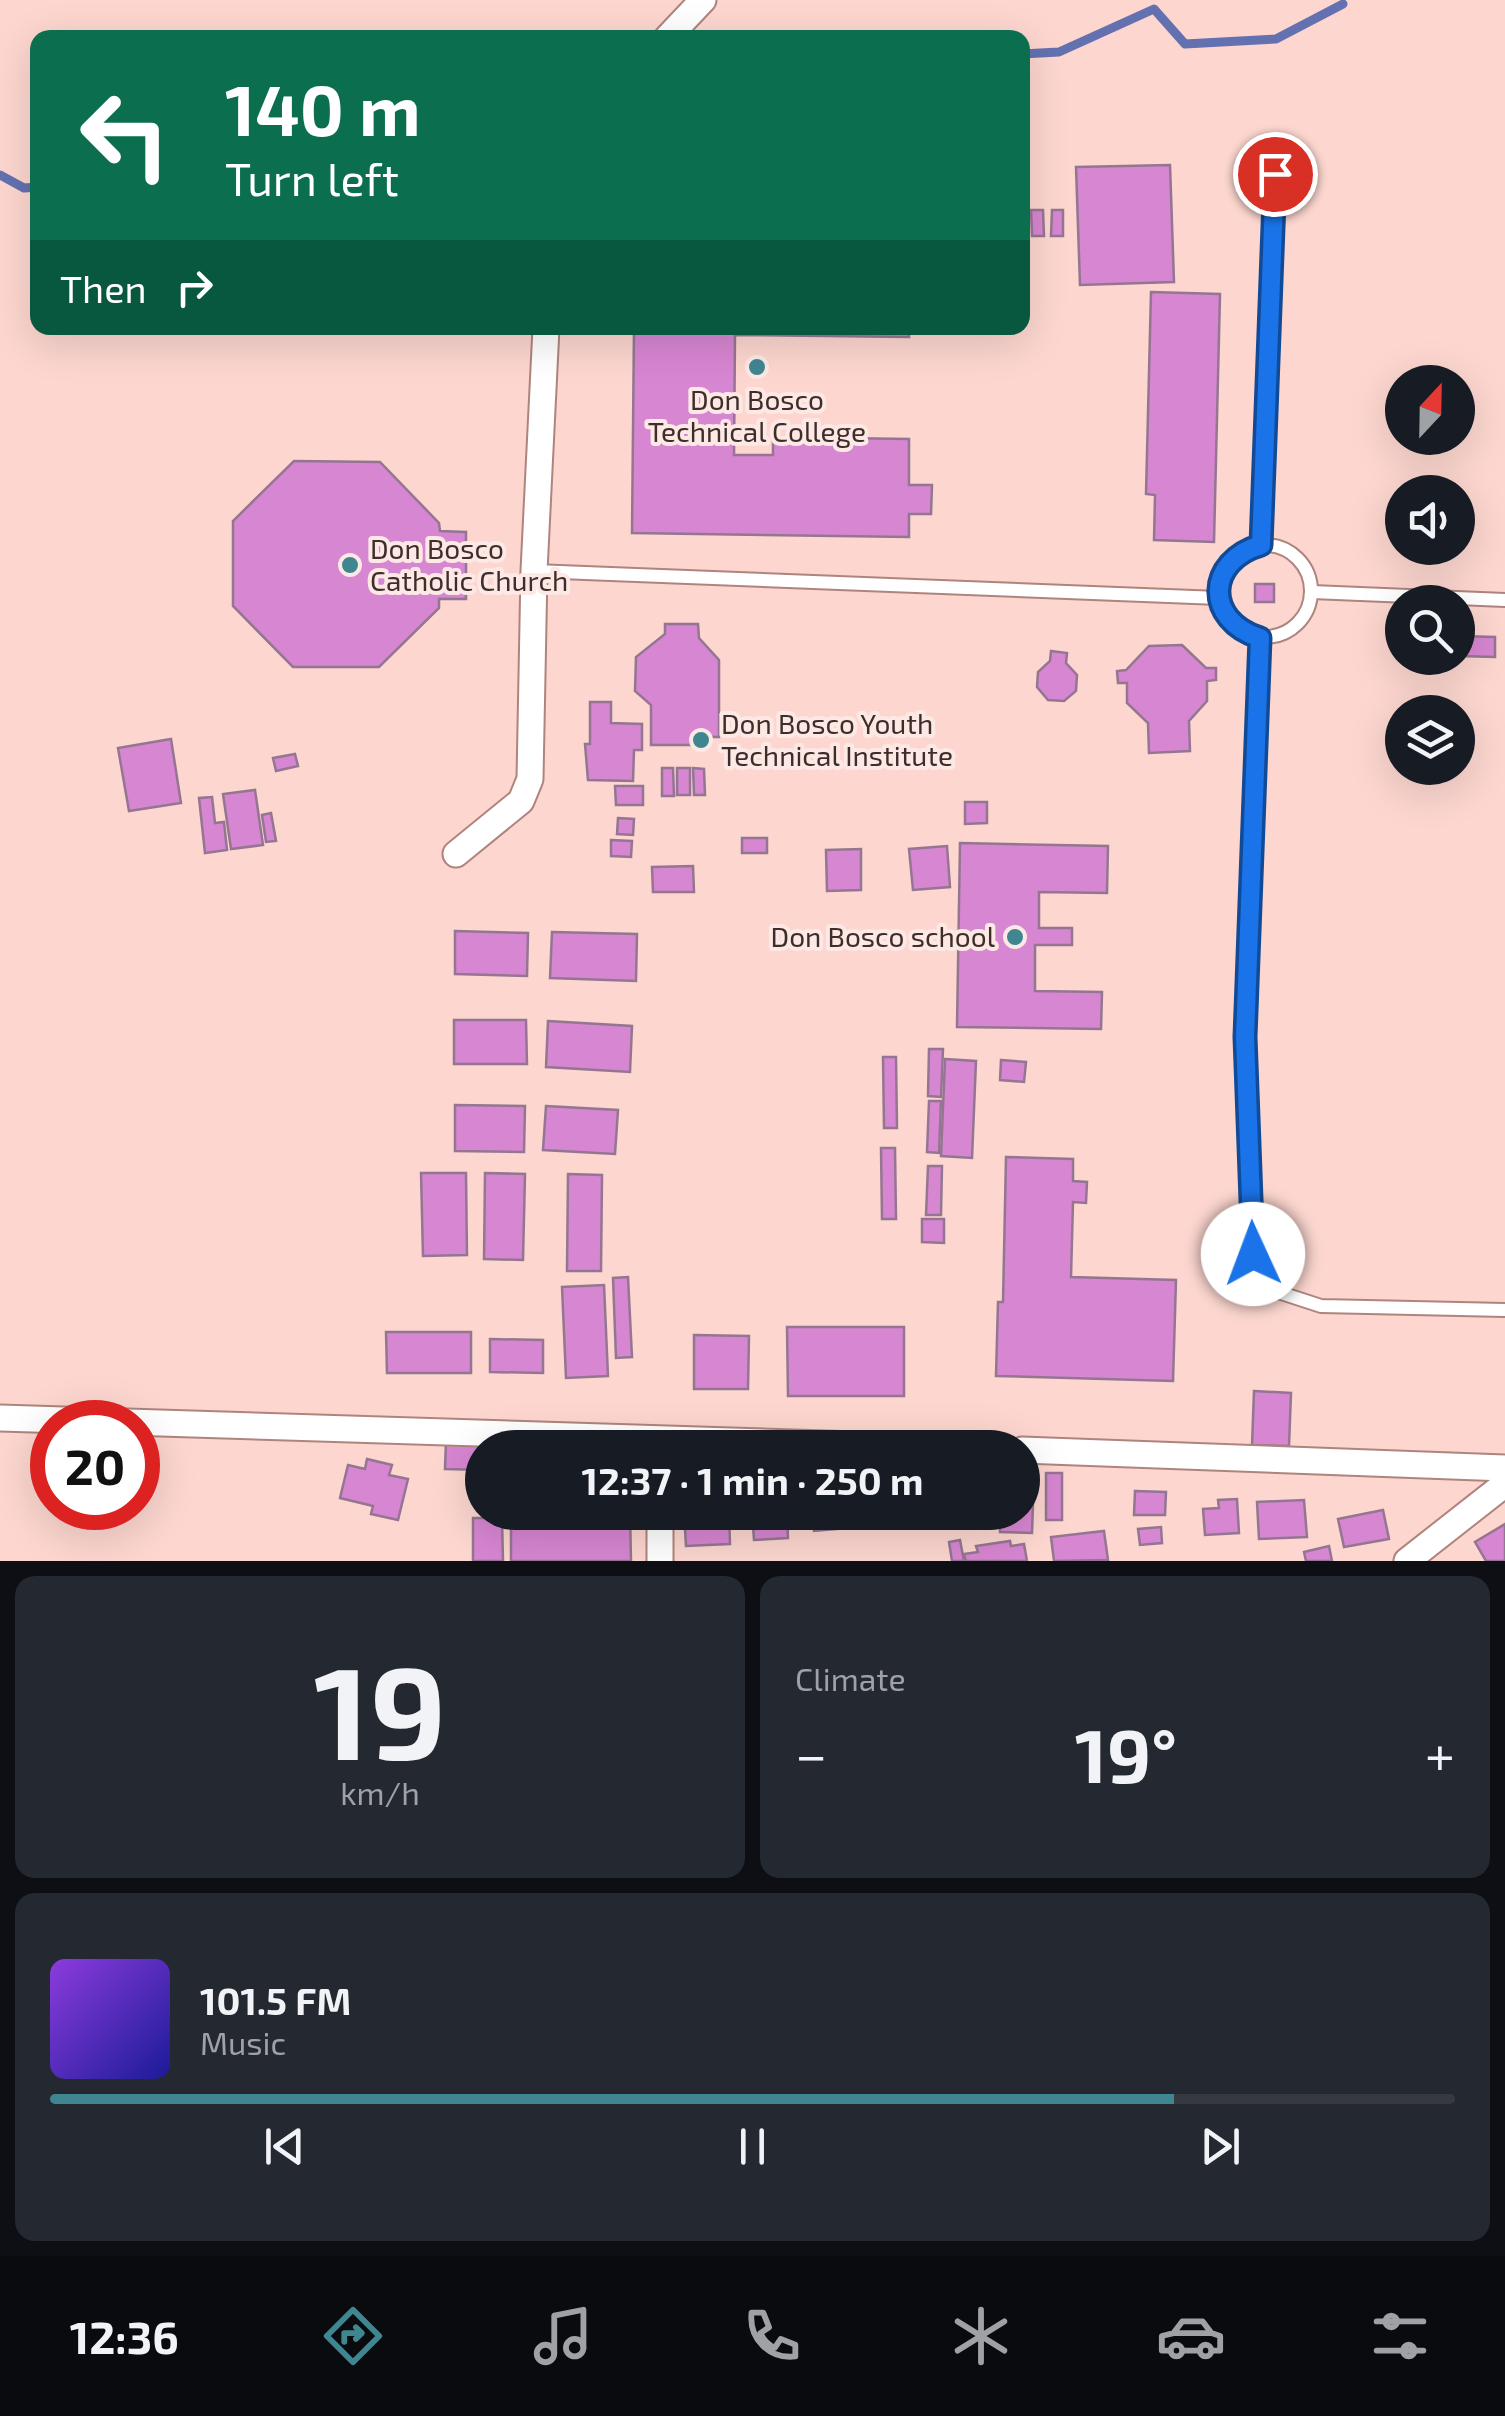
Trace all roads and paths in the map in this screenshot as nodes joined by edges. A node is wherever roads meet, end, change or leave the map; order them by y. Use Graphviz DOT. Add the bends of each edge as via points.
graph roads {
  1 [pos="704,0"];
  2 [pos="676,30"];
  3 [pos="1275,174"];
  4 [pos="546,335"];
  5 [pos="1261,545"];
  6 [pos="534,572"];
  7 [pos="1312,592"];
  8 [pos="1219,598"];
  9 [pos="1505,600"];
  10 [pos="1260,638"];
  11 [pos="456,854"];
  12 [pos="1505,1310"];
  13 [pos="0,1418"];
  14 [pos="465,1436"];
  15 [pos="1040,1451"];
  16 [pos="1505,1468"];
  17 [pos="1505,1484"];
  18 [pos="660,1530"];
  19 [pos="660,1561"];
  20 [pos="1407,1561"];
  1 -- 2 [label="street"];
  3 -- 5 [label="lane"];
  4 -- 6 [label="street"];
  5 -- 7 [label="lane" via="1297,557"];
  5 -- 8 [label="lane" via="1228,562"];
  6 -- 8 [label="lane"];
  6 -- 11 [label="street" via="530,779 520,801"];
  7 -- 9 [label="lane"];
  7 -- 10 [label="lane" via="1296,626"];
  8 -- 10 [label="lane" via="1232,624"];
  10 -- 12 [label="lane" via="1245,1037 1253,1254 1278,1292 1321,1306"];
  13 -- 14 [label="street"];
  15 -- 16 [label="street"];
  17 -- 20 [label="street"];
  18 -- 19 [label="street"];
}
